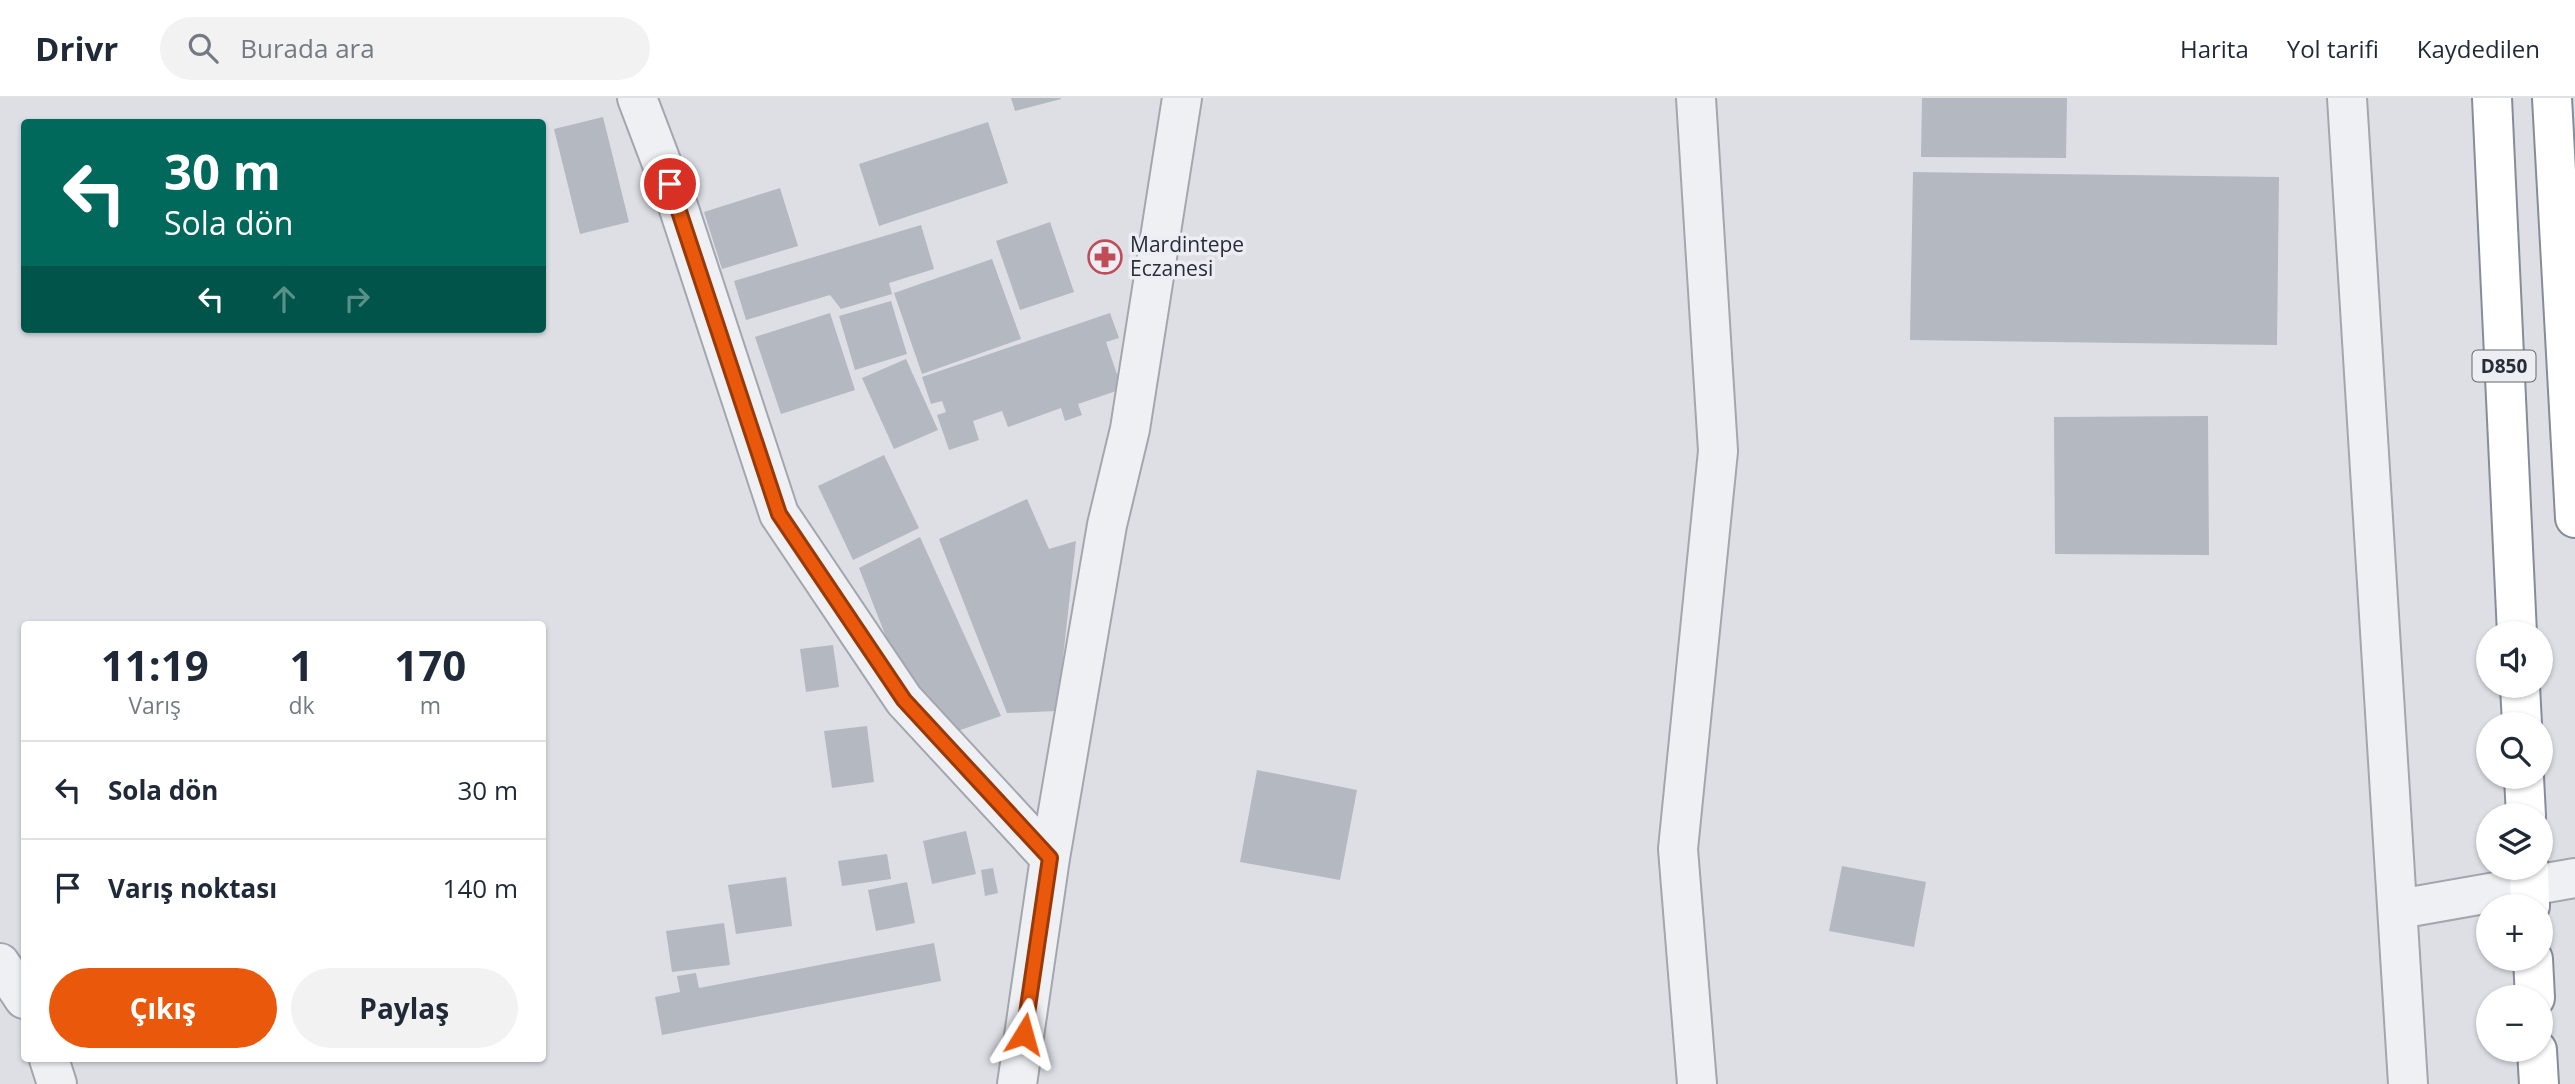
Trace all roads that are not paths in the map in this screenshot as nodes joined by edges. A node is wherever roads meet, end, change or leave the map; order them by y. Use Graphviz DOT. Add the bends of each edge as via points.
graph roads {
  1 [pos="637,98"];
  2 [pos="1182,98"];
  3 [pos="1696,98"];
  4 [pos="2347,98"];
  5 [pos="2492,98"];
  6 [pos="2552,98"];
  7 [pos="2575,517"];
  8 [pos="2516,621"];
  9 [pos="1050,858"];
  10 [pos="2575,878"];
  11 [pos="2529,887"];
  12 [pos="2399,909"];
  13 [pos="0,963"];
  14 [pos="21,994"];
  15 [pos="50,1062"];
  16 [pos="2538,1062"];
  17 [pos="57,1084"];
  18 [pos="1017,1084"];
  19 [pos="1697,1084"];
  20 [pos="2408,1084"];
  21 [pos="2539,1084"];
  1 -- 9 [label="street" via="678,206 779,514 904,700"];
  2 -- 9 [label="street" via="1130,429 1107,526"];
  3 -- 19 [label="street" via="1718,451 1678,849"];
  4 -- 12 [label="street"];
  5 -- 8 [label="highway, D850"];
  6 -- 7 [label="highway, D850"];
  9 -- 18 [label="street"];
  10 -- 11 [label="street"];
  11 -- 12 [label="street"];
  12 -- 20 [label="street"];
  13 -- 14 [label="street"];
  15 -- 17 [label="street"];
  16 -- 21 [label="highway"];
}
